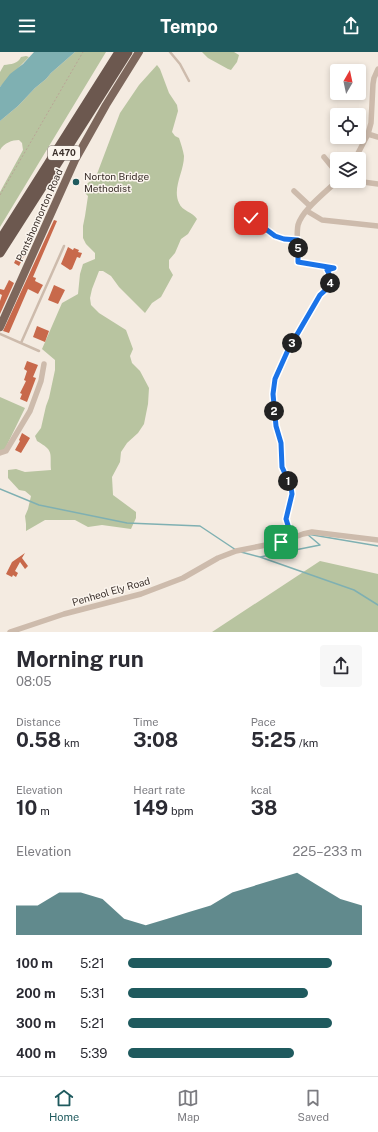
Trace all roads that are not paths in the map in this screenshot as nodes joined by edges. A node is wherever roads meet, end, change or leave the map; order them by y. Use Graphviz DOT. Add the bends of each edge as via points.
graph roads {
  1 [pos="119,52"];
  2 [pos="128,52"];
  3 [pos="139,52"];
  4 [pos="170,52"];
  5 [pos="378,69"];
  6 [pos="189,81"];
  7 [pos="375,100"];
  8 [pos="368,134"];
  9 [pos="378,137"];
  10 [pos="359,152"];
  11 [pos="324,157"];
  12 [pos="330,164"];
  13 [pos="366,182"];
  14 [pos="378,184"];
  15 [pos="330,188"];
  16 [pos="294,191"];
  17 [pos="309,209"];
  18 [pos="378,226"];
  19 [pos="251,227"];
  20 [pos="0,240"];
  21 [pos="298,240"];
  22 [pos="64,246"];
  23 [pos="0,253"];
  24 [pos="334,268"];
  25 [pos="1,324"];
  26 [pos="0,334"];
  27 [pos="21,343"];
  28 [pos="39,351"];
  29 [pos="44,364"];
  30 [pos="0,453"];
  31 [pos="378,540"];
  32 [pos="10,632"];
  1 -- 20 [label="highway, A470"];
  2 -- 23 [label="highway, A470"];
  3 -- 25 [label="main road, Pontshonnorton Road" via="75,160"];
  4 -- 6 [label="lane"];
  5 -- 7 [label="street" via="374,78"];
  7 -- 8 [label="street"];
  8 -- 9 [label="street"];
  8 -- 10 [label="street"];
  11 -- 12 [label="street"];
  13 -- 14 [label="street"];
  15 -- 17 [label="street"];
  16 -- 17 [label="street"];
  17 -- 18 [label="street" via="322,220"];
  17 -- 21 [label="street" via="299,222"];
  19 -- 21 [label="street" via="253,220 275,236"];
  21 -- 24 [label="street" via="298,262"];
  22 -- 27 [label="lane"];
  26 -- 27 [label="lane"];
  27 -- 28 [label="lane"];
  29 -- 30 [label="street" via="30,411 6,451"];
  31 -- 32 [label="street, Penheol Ely Road" via="312,532 281,542 236,551 183,578 141,594 64,614"];
}
